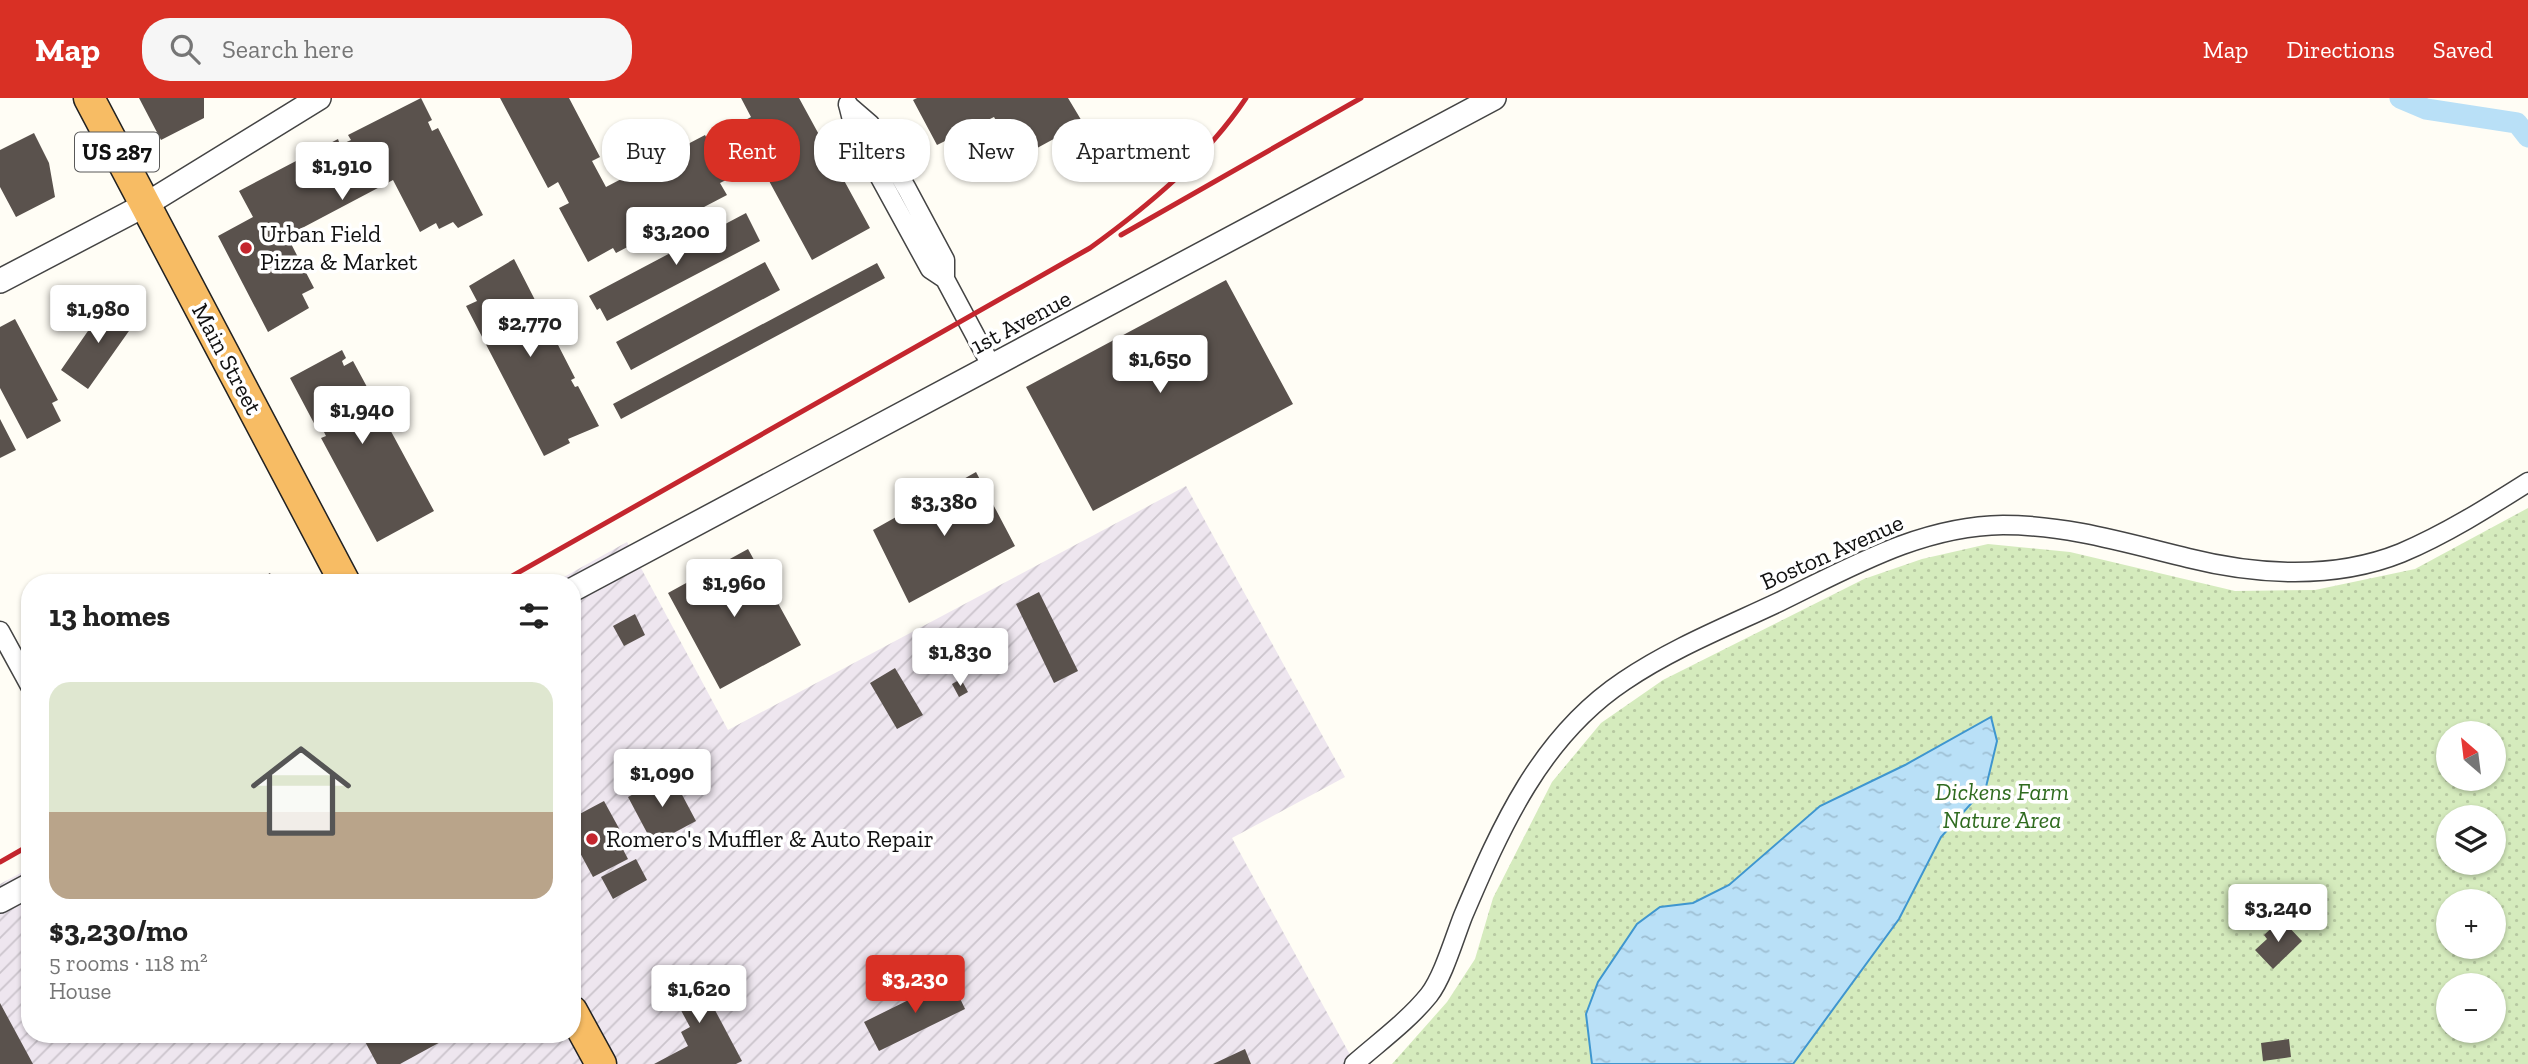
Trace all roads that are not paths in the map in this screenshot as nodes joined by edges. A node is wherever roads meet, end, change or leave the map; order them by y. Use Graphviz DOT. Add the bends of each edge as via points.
graph roads {
  1 [pos="89,98"];
  2 [pos="319,98"];
  3 [pos="1494,98"];
  4 [pos="846,102"];
  5 [pos="145,205"];
  6 [pos="0,281"];
  7 [pos="992,367"];
  8 [pos="2528,482"];
  9 [pos="340,574"];
  10 [pos="581,585"];
  11 [pos="0,631"];
  12 [pos="21,670"];
  13 [pos="21,890"];
  14 [pos="0,901"];
  15 [pos="581,1027"];
  16 [pos="601,1064"];
  17 [pos="1354,1064"];
  1 -- 5 [label="highway, Main Street / US 287"];
  2 -- 5 [label="street"];
  3 -- 7 [label="street, 1st Avenue"];
  4 -- 7 [label="street" via="870,124 901,178 945,260 945,279"];
  5 -- 6 [label="street"];
  5 -- 9 [label="highway, Main Street / US 287"];
  7 -- 10 [label="street, 1st Avenue"];
  8 -- 17 [label="street, Boston Avenue" via="2450,530 2398,554 2343,568 2307,571 2232,568 2052,527 1955,529 1867,559 1685,645 1622,682 1564,732 1519,793 1431,993"];
  11 -- 12 [label="street"];
  13 -- 14 [label="street"];
  15 -- 16 [label="highway"];
}
